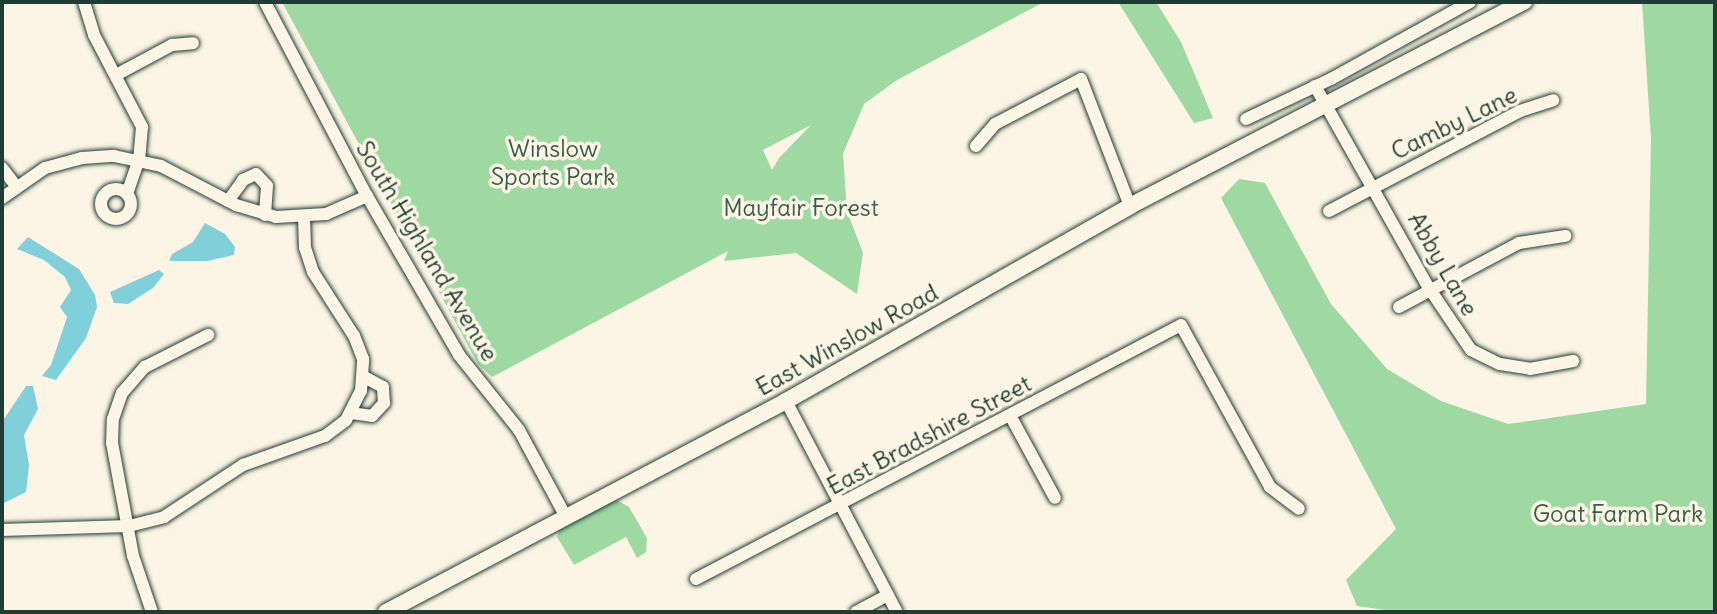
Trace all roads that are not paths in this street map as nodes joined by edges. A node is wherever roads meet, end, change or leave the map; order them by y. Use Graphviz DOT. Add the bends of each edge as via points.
graph roads {
  1 [pos="84,2"];
  2 [pos="265,2"];
  3 [pos="1470,2"];
  4 [pos="1524,2"];
  5 [pos="192,43"];
  6 [pos="116,75"];
  7 [pos="1315,86"];
  8 [pos="1552,100"];
  9 [pos="1328,105"];
  10 [pos="1246,119"];
  11 [pos="976,146"];
  12 [pos="139,159"];
  13 [pos="2,168"];
  14 [pos="1375,185"];
  15 [pos="16,186"];
  16 [pos="127,194"];
  17 [pos="367,196"];
  18 [pos="2,198"];
  19 [pos="228,201"];
  20 [pos="1130,206"];
  21 [pos="1329,211"];
  22 [pos="265,215"];
  23 [pos="304,217"];
  24 [pos="1565,236"];
  25 [pos="1429,288"];
  26 [pos="1399,307"];
  27 [pos="208,335"];
  28 [pos="1573,361"];
  29 [pos="364,376"];
  30 [pos="786,401"];
  31 [pos="351,413"];
  32 [pos="1011,417"];
  33 [pos="1055,498"];
  34 [pos="842,505"];
  35 [pos="1299,509"];
  36 [pos="565,515"];
  37 [pos="129,526"];
  38 [pos="2,530"];
  39 [pos="696,579"];
  40 [pos="888,595"];
  41 [pos="152,612"];
  42 [pos="386,612"];
  43 [pos="856,612"];
  44 [pos="897,612"];
  1 -- 6 [label="street" via="94,35"];
  2 -- 17 [label="street, South Highland Avenue"];
  3 -- 7 [label="street"];
  4 -- 9 [label="main road, East Winslow Road"];
  5 -- 6 [label="street" via="172,45"];
  6 -- 12 [label="street" via="142,127"];
  7 -- 9 [label="street"];
  7 -- 10 [label="street"];
  8 -- 14 [label="street, Camby Lane" via="1520,111"];
  9 -- 14 [label="street, Abby Lane"];
  9 -- 20 [label="main road, East Winslow Road"];
  11 -- 20 [label="street" via="995,124 1081,79"];
  12 -- 15 [label="street" via="82,158 45,168"];
  12 -- 16 [label="street"];
  12 -- 19 [label="street"];
  13 -- 15 [label="street"];
  14 -- 21 [label="street, Camby Lane"];
  14 -- 25 [label="street, Abby Lane"];
  15 -- 18 [label="street"];
  17 -- 23 [label="street" via="326,215"];
  17 -- 36 [label="street, South Highland Avenue" via="459,355 519,430"];
  19 -- 22 [label="street"];
  19 -- 22 [label="street" via="243,180 256,174 267,186"];
  20 -- 30 [label="main road, East Winslow Road"];
  22 -- 23 [label="street"];
  23 -- 29 [label="street" via="309,263 360,347"];
  24 -- 25 [label="street" via="1519,243"];
  25 -- 26 [label="street"];
  25 -- 28 [label="street, Abby Lane" via="1471,350 1530,369"];
  27 -- 37 [label="street" via="145,367 119,400 112,443"];
  29 -- 31 [label="street"];
  29 -- 31 [label="street" via="383,387 384,403 372,416"];
  30 -- 34 [label="street"];
  30 -- 36 [label="main road, East Winslow Road"];
  31 -- 37 [label="street" via="325,436 243,464 176,512"];
  32 -- 33 [label="street"];
  32 -- 34 [label="street, East Bradshire Street"];
  32 -- 35 [label="street, East Bradshire Street" via="1181,325 1270,487"];
  34 -- 39 [label="street, East Bradshire Street"];
  34 -- 40 [label="street"];
  36 -- 42 [label="main road, East Winslow Road"];
  37 -- 38 [label="street"];
  37 -- 41 [label="street" via="133,556"];
  40 -- 43 [label="street"];
  40 -- 44 [label="street"];
}
